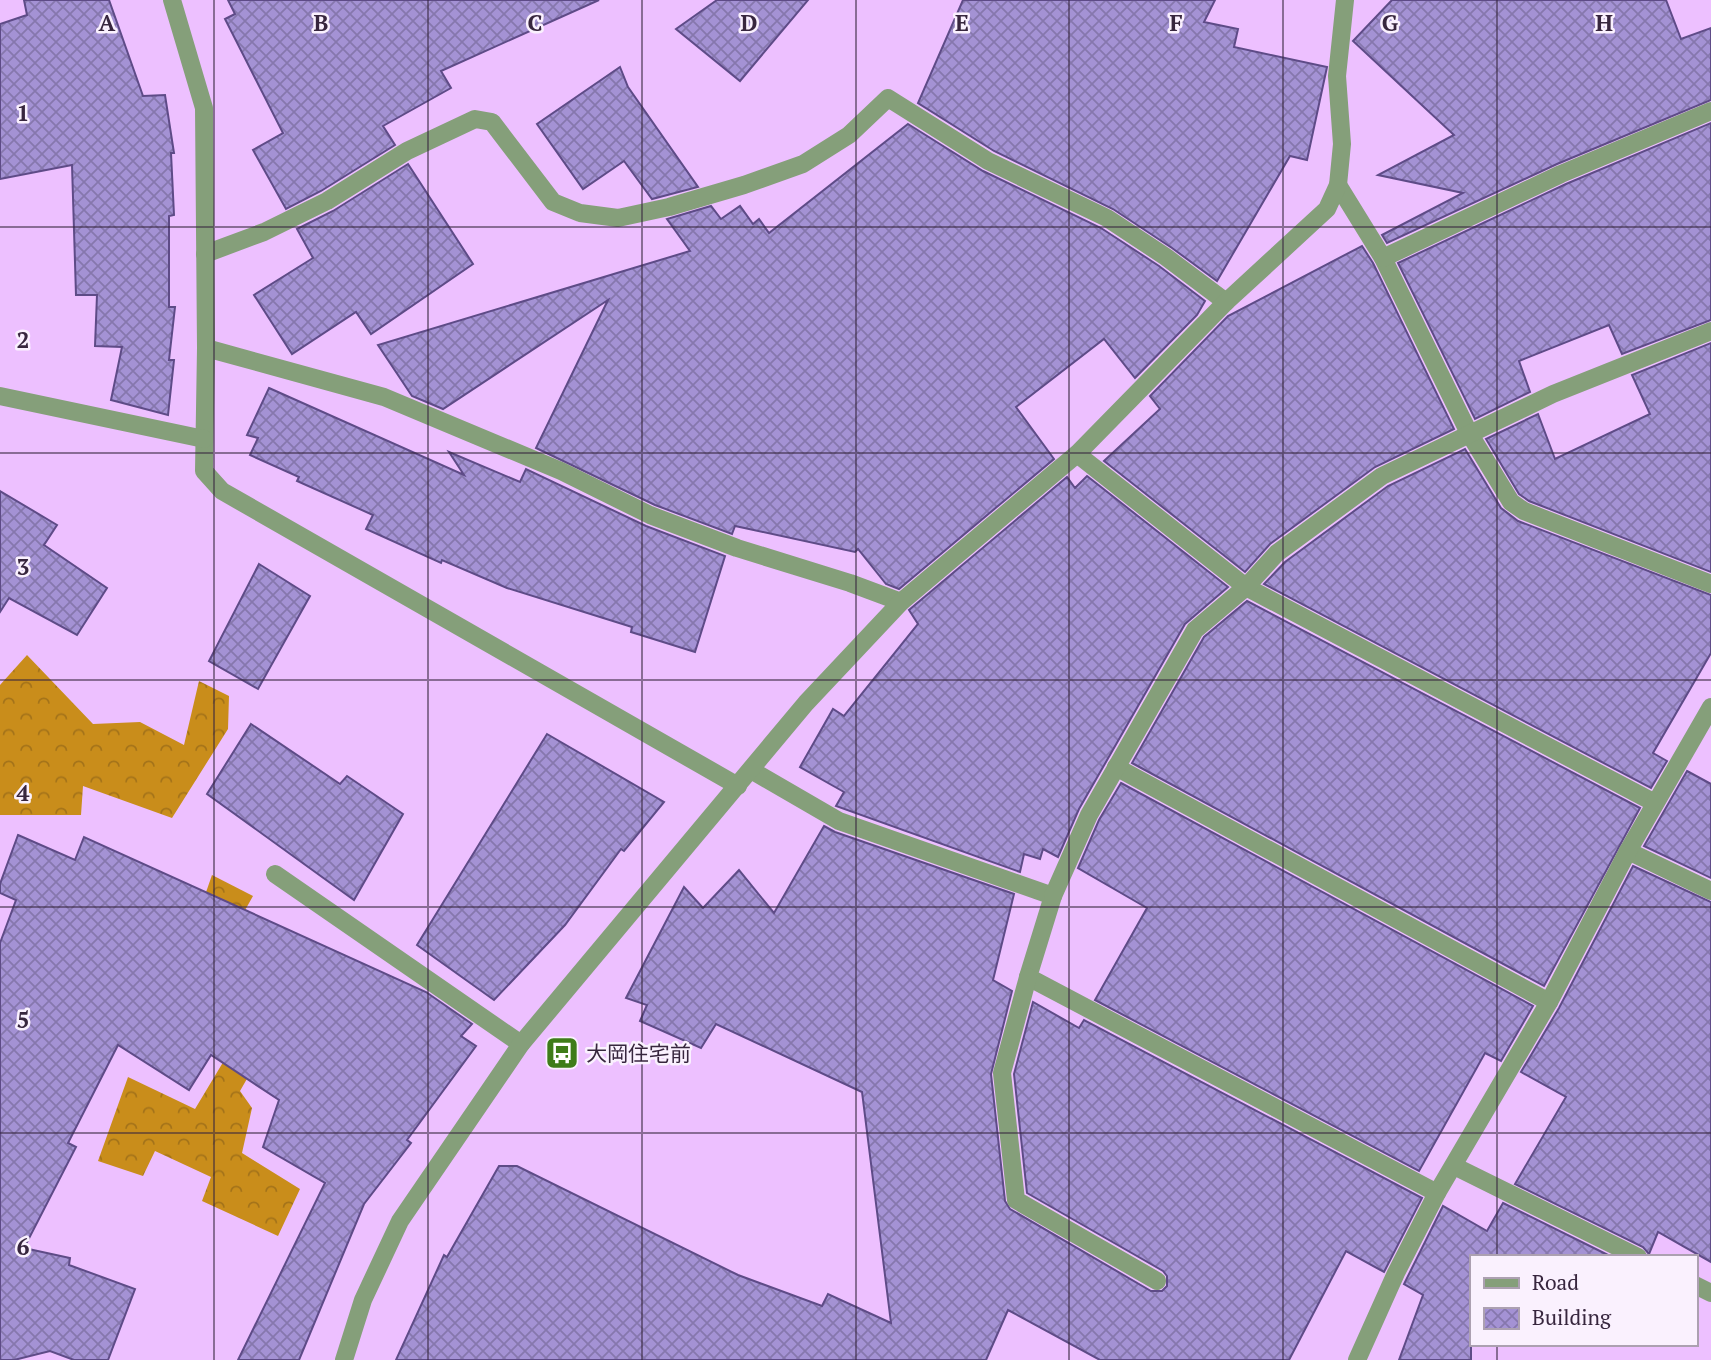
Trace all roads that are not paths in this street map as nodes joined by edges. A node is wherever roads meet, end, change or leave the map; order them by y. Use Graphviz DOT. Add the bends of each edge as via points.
graph roads {
  1 [pos="173,0"];
  2 [pos="1345,0"];
  3 [pos="1711,111"];
  4 [pos="1338,185"];
  5 [pos="205,254"];
  6 [pos="1383,258"];
  7 [pos="1226,302"];
  8 [pos="1711,331"];
  9 [pos="206,348"];
  10 [pos="0,397"];
  11 [pos="1469,433"];
  12 [pos="204,439"];
  13 [pos="1077,454"];
  14 [pos="1711,584"];
  15 [pos="1246,587"];
  16 [pos="901,602"];
  17 [pos="1711,707"];
  18 [pos="1115,767"];
  19 [pos="751,770"];
  20 [pos="738,786"];
  21 [pos="1655,803"];
  22 [pos="1628,850"];
  23 [pos="275,874"];
  24 [pos="1711,891"];
  25 [pos="1054,897"];
  26 [pos="1028,976"];
  27 [pos="1549,1002"];
  28 [pos="521,1044"];
  29 [pos="1454,1166"];
  30 [pos="1437,1193"];
  31 [pos="1634,1255"];
  32 [pos="1157,1281"];
  33 [pos="344,1360"];
  34 [pos="1357,1360"];
  1 -- 5 [label="street" via="204,108"];
  2 -- 4 [label="street" via="1337,76 1342,144"];
  3 -- 6 [label="street" via="1561,174"];
  4 -- 6 [label="street"];
  4 -- 7 [label="street" via="1327,209"];
  5 -- 7 [label="street" via="327,201 407,151 475,119 492,122 553,202 580,213 618,218 731,189 803,164 849,135 888,98 988,161 1107,218"];
  5 -- 9 [label="street"];
  6 -- 11 [label="street"];
  7 -- 13 [label="street"];
  8 -- 11 [label="street"];
  9 -- 12 [label="street"];
  9 -- 16 [label="street" via="384,397 561,471 650,515"];
  10 -- 12 [label="street"];
  11 -- 14 [label="street" via="1511,502 1524,511"];
  11 -- 15 [label="street" via="1382,476 1277,553"];
  12 -- 20 [label="street" via="204,471 222,491"];
  13 -- 15 [label="street"];
  13 -- 16 [label="street"];
  15 -- 18 [label="street" via="1195,630"];
  15 -- 21 [label="street"];
  16 -- 19 [label="street" via="806,703"];
  17 -- 21 [label="street"];
  18 -- 25 [label="street" via="1089,814"];
  18 -- 27 [label="street"];
  19 -- 20 [label="street"];
  19 -- 25 [label="street" via="839,821"];
  20 -- 28 [label="street"];
  21 -- 22 [label="street"];
  22 -- 24 [label="street"];
  22 -- 27 [label="street"];
  23 -- 28 [label="street"];
  25 -- 26 [label="street"];
  26 -- 30 [label="street"];
  26 -- 32 [label="street" via="1002,1073 1016,1200"];
  27 -- 29 [label="street"];
  28 -- 33 [label="street" via="400,1221 363,1300"];
  29 -- 30 [label="street"];
  29 -- 31 [label="street"];
  30 -- 34 [label="street"];
}
